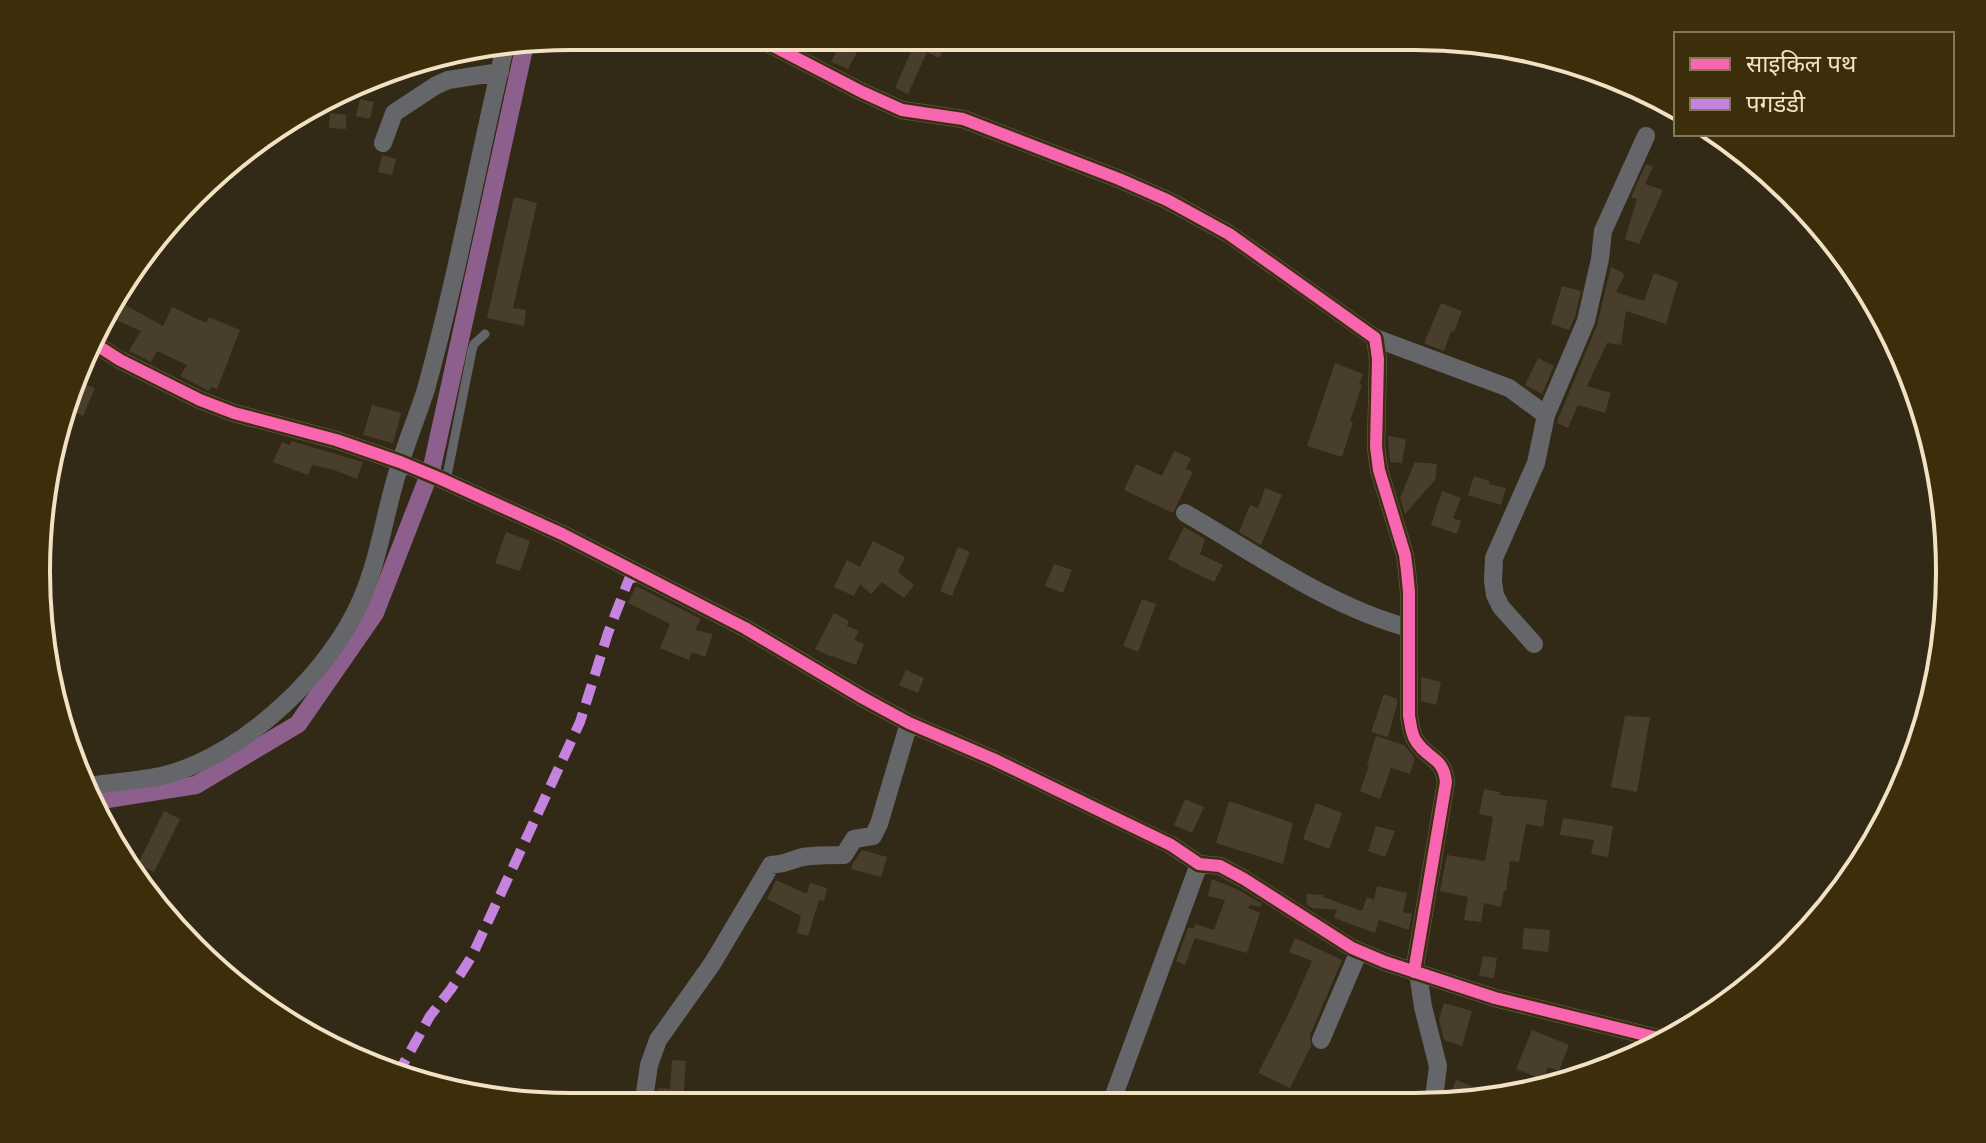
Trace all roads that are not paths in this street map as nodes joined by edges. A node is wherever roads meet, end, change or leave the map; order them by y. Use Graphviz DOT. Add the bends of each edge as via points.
graph roads {
  1 [pos="781,50"];
  2 [pos="504,54"];
  3 [pos="500,72"];
  4 [pos="1646,136"];
  5 [pos="383,143"];
  6 [pos="485,334"];
  7 [pos="1375,338"];
  8 [pos="101,348"];
  9 [pos="1546,415"];
  10 [pos="408,466"];
  11 [pos="444,480"];
  12 [pos="1185,513"];
  13 [pos="1409,628"];
  14 [pos="1534,644"];
  15 [pos="909,723"];
  16 [pos="96,785"];
  17 [pos="1199,864"];
  18 [pos="1359,951"];
  19 [pos="1416,973"];
  20 [pos="1650,1036"];
  21 [pos="1321,1040"];
  22 [pos="1435,1092"];
  23 [pos="645,1093"];
  24 [pos="1115,1093"];
  1 -- 7 [label="street" via="902,110 963,119 1167,200 1229,234"];
  2 -- 3 [label="street"];
  3 -- 5 [label="street" via="435,86 394,113"];
  3 -- 10 [label="street"];
  4 -- 9 [label="street" via="1603,231 1586,321"];
  6 -- 11 [label="lane" via="472,350"];
  7 -- 9 [label="street" via="1509,388"];
  7 -- 13 [label="street" via="1376,447 1405,555"];
  8 -- 10 [label="street" via="222,409"];
  9 -- 14 [label="street" via="1536,463 1493,568 1501,607"];
  10 -- 11 [label="street"];
  10 -- 16 [label="street" via="350,625 287,701 237,743 201,761 166,774"];
  11 -- 15 [label="street" via="745,628"];
  12 -- 13 [label="street" via="1325,595"];
  13 -- 19 [label="street" via="1412,734 1441,764 1446,782"];
  15 -- 17 [label="street" via="1171,845"];
  15 -- 23 [label="street" via="873,836 854,839 844,855 807,856 771,865 712,964 658,1040"];
  17 -- 18 [label="street" via="1232,872"];
  17 -- 24 [label="street"];
  18 -- 19 [label="street"];
  18 -- 21 [label="street"];
  19 -- 20 [label="street"];
  19 -- 22 [label="street" via="1436,1050"];
}
